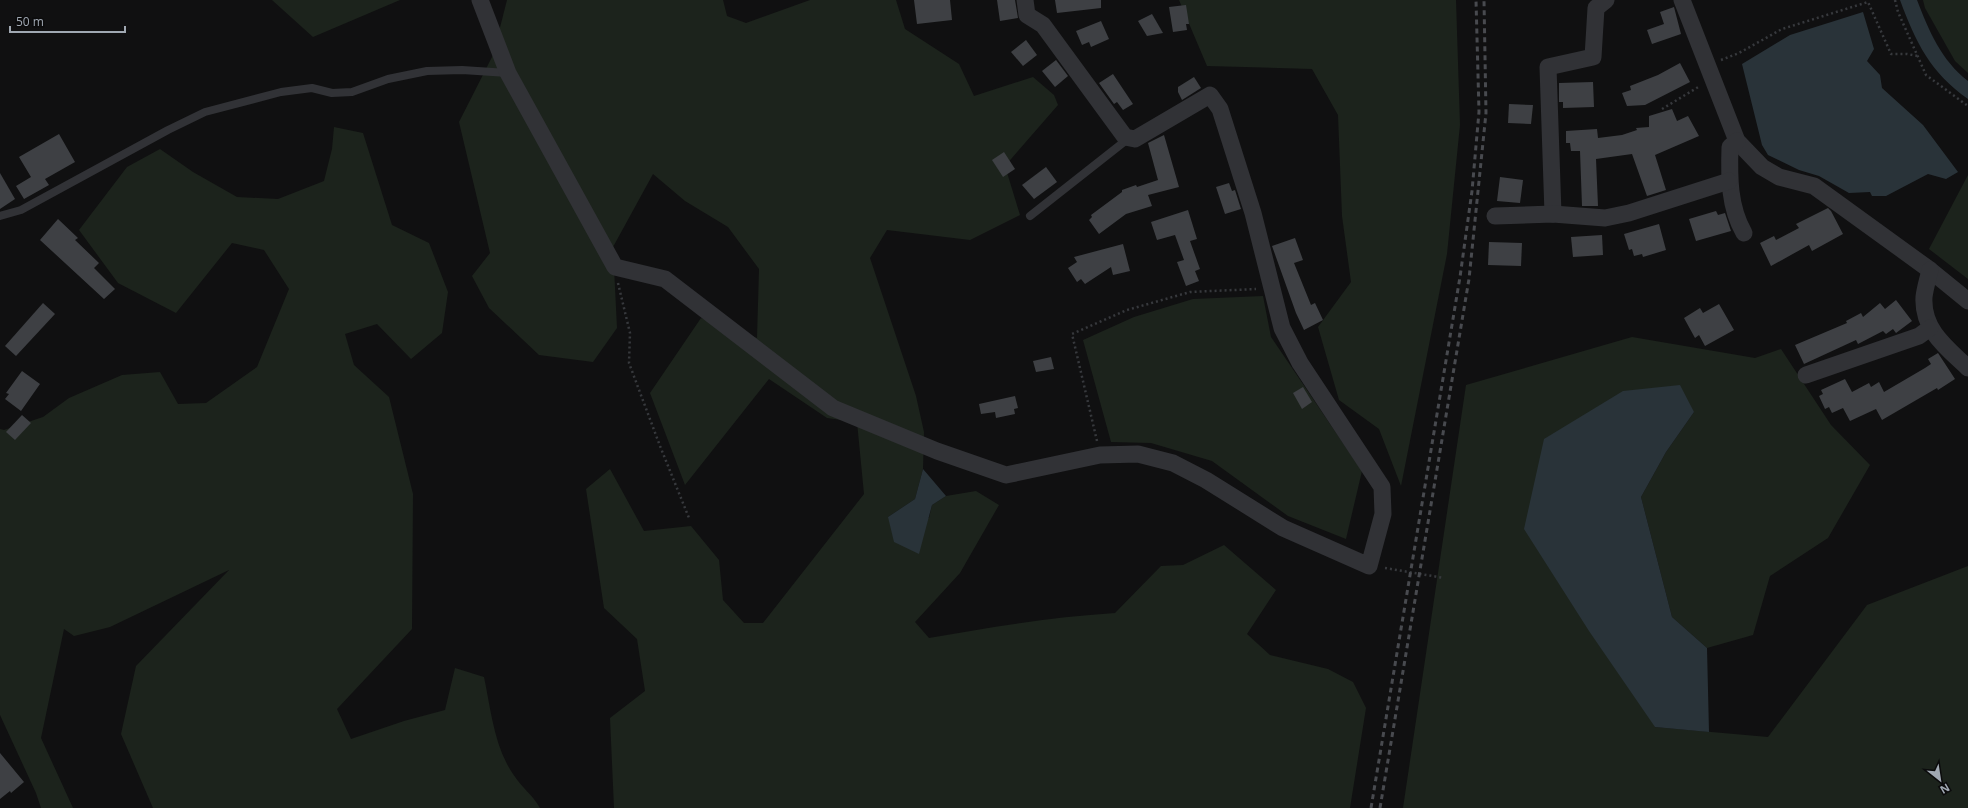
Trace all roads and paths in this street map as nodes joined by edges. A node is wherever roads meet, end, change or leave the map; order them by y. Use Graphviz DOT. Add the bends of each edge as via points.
graph roads {
  1 [pos="480,0"];
  2 [pos="1025,0"];
  3 [pos="1606,0"];
  4 [pos="1682,0"];
  5 [pos="1895,0"];
  6 [pos="1918,56"];
  7 [pos="1711,71"];
  8 [pos="508,73"];
  9 [pos="1968,106"];
  10 [pos="1662,110"];
  11 [pos="1130,138"];
  12 [pos="1737,141"];
  13 [pos="1729,181"];
  14 [pos="1553,214"];
  15 [pos="0,216"];
  16 [pos="1030,216"];
  17 [pos="1495,216"];
  18 [pos="1744,233"];
  19 [pos="615,267"];
  20 [pos="1930,270"];
  21 [pos="1273,288"];
  22 [pos="1968,301"];
  23 [pos="1930,328"];
  24 [pos="1968,368"];
  25 [pos="1806,375"];
  26 [pos="1100,455"];
  27 [pos="689,518"];
  28 [pos="1369,566"];
  29 [pos="1444,578"];
  1 -- 8 [label="street"];
  2 -- 11 [label="street" via="1027,15 1043,25 1125,137"];
  3 -- 14 [label="street" via="1596,8 1593,58 1548,67"];
  4 -- 7 [label="street"];
  5 -- 6 [label="path"];
  6 -- 7 [label="path" via="1891,54 1868,2 1782,29"];
  6 -- 9 [label="path" via="1926,75"];
  7 -- 10 [label="path"];
  7 -- 12 [label="street"];
  8 -- 15 [label="lane" via="427,71 388,79 352,92 332,93 312,88 280,92 205,112 21,210"];
  8 -- 19 [label="street"];
  11 -- 16 [label="lane"];
  11 -- 21 [label="street" via="1135,139 1210,95 1220,109 1253,213"];
  12 -- 13 [label="street" via="1730,147"];
  12 -- 20 [label="street" via="1762,167 1779,177 1814,186"];
  13 -- 14 [label="street" via="1629,214 1605,218"];
  13 -- 18 [label="street" via="1737,221"];
  14 -- 17 [label="street"];
  19 -- 26 [label="street" via="665,279 833,408 937,451 1006,475"];
  19 -- 27 [label="path" via="630,333 630,363"];
  20 -- 22 [label="street"];
  20 -- 23 [label="street" via="1924,296 1925,315"];
  21 -- 26 [label="path" via="1190,292 1127,310 1072,334"];
  21 -- 28 [label="street" via="1282,328 1300,363 1382,487 1383,514"];
  23 -- 24 [label="street" via="1938,340"];
  23 -- 25 [label="street" via="1919,336"];
  26 -- 28 [label="street" via="1138,454 1172,463 1206,480 1283,528"];
  28 -- 29 [label="path"];
}
